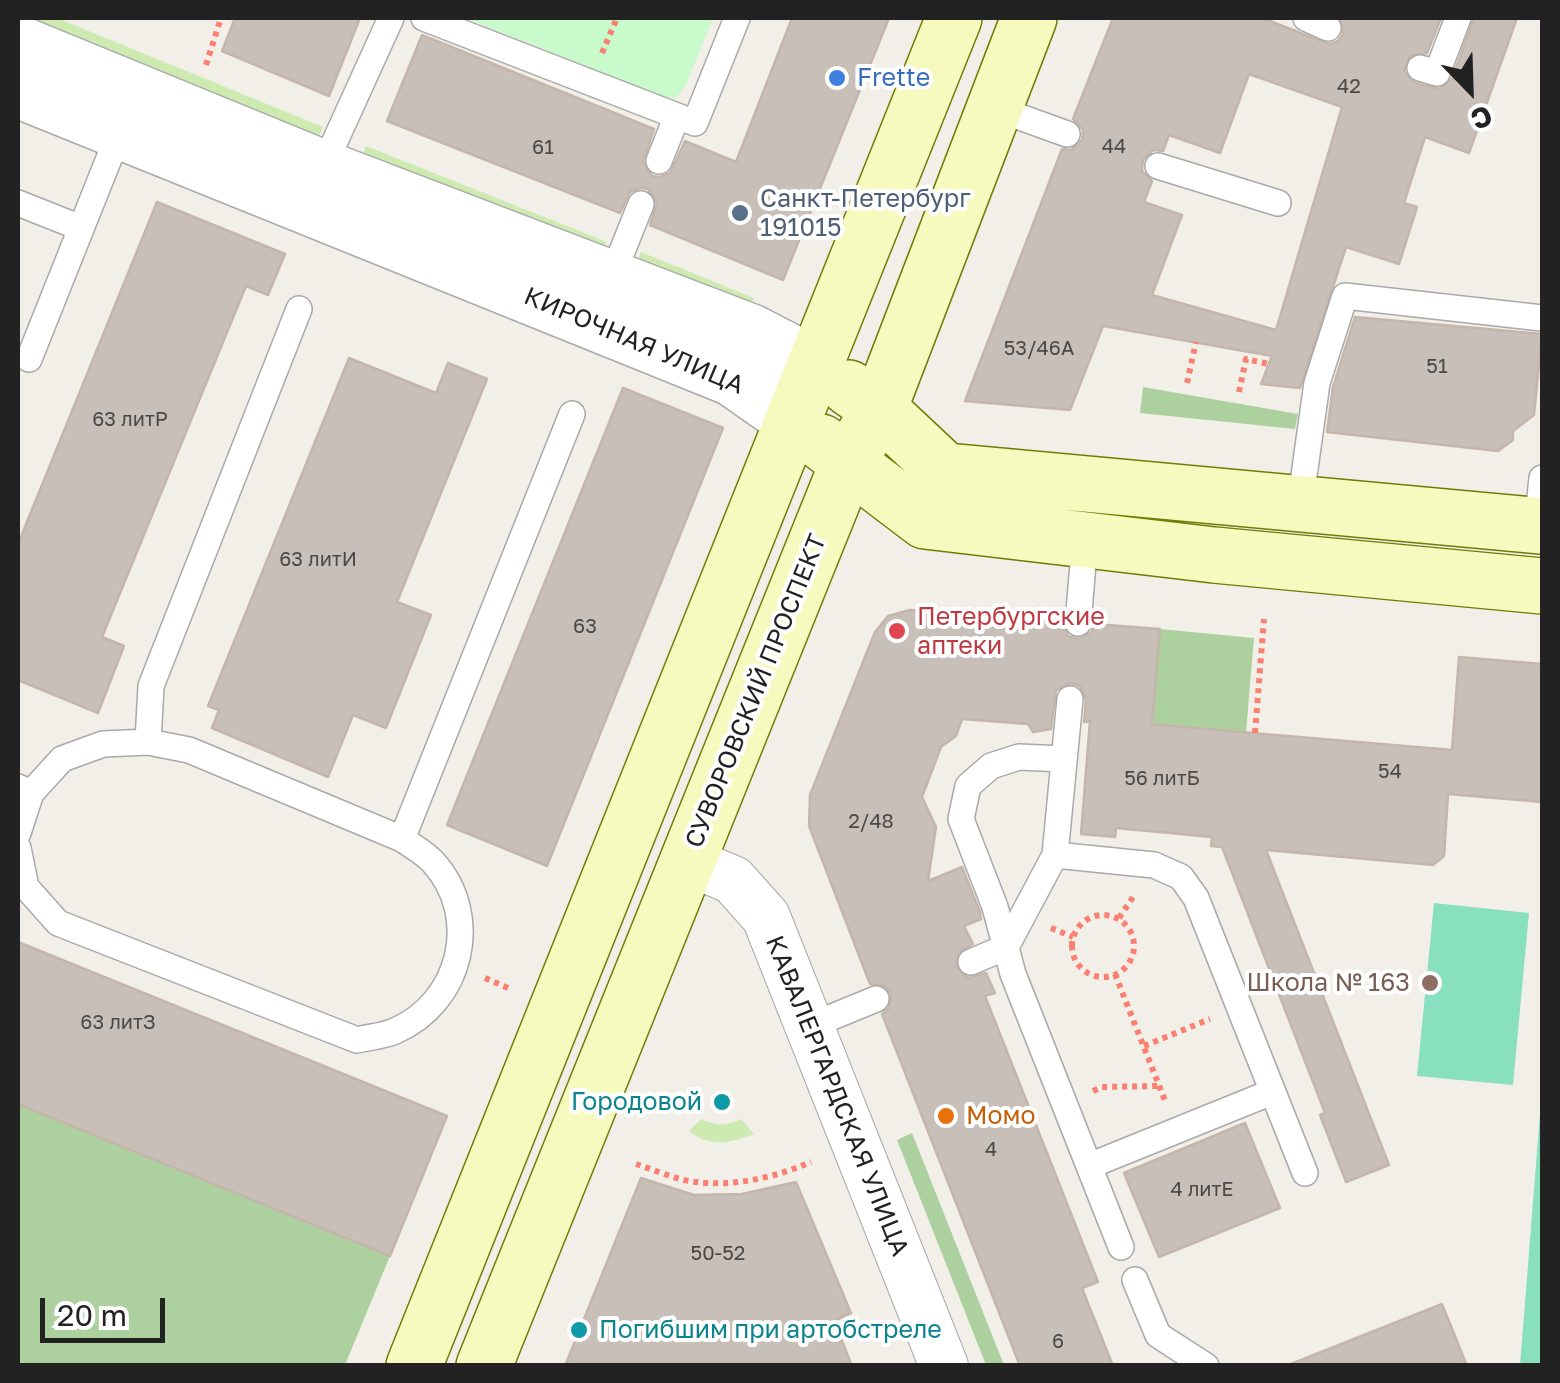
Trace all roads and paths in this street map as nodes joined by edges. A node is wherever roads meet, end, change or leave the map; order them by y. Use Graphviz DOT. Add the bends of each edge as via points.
graph roads {
  1 [pos="222,18"];
  2 [pos="390,18"];
  3 [pos="424,18"];
  4 [pos="738,18"];
  5 [pos="954,18"];
  6 [pos="1029,18"];
  7 [pos="1458,18"];
  8 [pos="18,43"];
  9 [pos="206,65"];
  10 [pos="1420,68"];
  11 [pos="18,90"];
  12 [pos="995,108"];
  13 [pos="678,116"];
  14 [pos="120,131"];
  15 [pos="1068,134"];
  16 [pos="658,161"];
  17 [pos="1158,166"];
  18 [pos="314,186"];
  19 [pos="18,203"];
  20 [pos="641,204"];
  21 [pos="1278,204"];
  22 [pos="82,228"];
  23 [pos="611,279"];
  24 [pos="299,309"];
  25 [pos="1542,318"];
  26 [pos="1196,342"];
  27 [pos="28,359"];
  28 [pos="1269,364"];
  29 [pos="815,365"];
  30 [pos="1187,383"];
  31 [pos="1239,392"];
  32 [pos="879,408"];
  33 [pos="572,414"];
  34 [pos="792,420"];
  35 [pos="848,462"];
  36 [pos="1300,504"];
  37 [pos="1541,510"];
  38 [pos="1086,540"];
  39 [pos="1542,586"];
  40 [pos="1264,619"];
  41 [pos="1078,623"];
  42 [pos="1070,700"];
  43 [pos="1255,733"];
  44 [pos="148,742"];
  45 [pos="1064,759"];
  46 [pos="24,790"];
  47 [pos="18,833"];
  48 [pos="402,839"];
  49 [pos="18,848"];
  50 [pos="1055,854"];
  51 [pos="688,861"];
  52 [pos="1006,947"];
  53 [pos="971,962"];
  54 [pos="1114,974"];
  55 [pos="876,999"];
  56 [pos="1239,1007"];
  57 [pos="810,1026"];
  58 [pos="1144,1046"];
  59 [pos="1159,1086"];
  60 [pos="1272,1092"];
  61 [pos="1064,1102"];
  62 [pos="1178,1130"];
  63 [pos="810,1162"];
  64 [pos="636,1164"];
  65 [pos="1090,1166"];
  66 [pos="1305,1173"];
  67 [pos="1122,1247"];
  68 [pos="1136,1280"];
  69 [pos="414,1366"];
  70 [pos="484,1366"];
  71 [pos="944,1366"];
  72 [pos="1206,1366"];
  1 -- 9 [label="path"];
  2 -- 18 [label="lane"];
  3 -- 13 [label="lane"];
  4 -- 13 [label="lane" via="695,123"];
  5 -- 29 [label="main road"];
  6 -- 12 [label="main road, СУВОРОВСКИЙ ПРОСПЕКТ"];
  7 -- 10 [label="lane" via="1437,73"];
  8 -- 18 [label="street, КИРОЧНАЯ УЛИЦА"];
  11 -- 14 [label="street, КИРОЧНАЯ УЛИЦА"];
  12 -- 15 [label="lane"];
  12 -- 32 [label="main road, СУВОРОВСКИЙ ПРОСПЕКТ"];
  13 -- 16 [label="lane"];
  14 -- 18 [label="street, КИРОЧНАЯ УЛИЦА"];
  14 -- 22 [label="lane"];
  17 -- 21 [label="lane"];
  18 -- 23 [label="street, КИРОЧНАЯ УЛИЦА"];
  18 -- 34 [label="street, КИРОЧНАЯ УЛИЦА" via="732,378"];
  19 -- 22 [label="lane"];
  20 -- 23 [label="lane"];
  22 -- 27 [label="lane"];
  23 -- 29 [label="street, КИРОЧНАЯ УЛИЦА" via="751,332"];
  24 -- 44 [label="lane" via="151,686"];
  25 -- 36 [label="lane" via="1344,296 1316,383"];
  26 -- 30 [label="path"];
  28 -- 31 [label="path" via="1246,360"];
  29 -- 32 [label="main road, КИРОЧНАЯ УЛИЦА"];
  29 -- 34 [label="main road"];
  32 -- 35 [label="main road, СУВОРОВСКИЙ ПРОСПЕКТ"];
  32 -- 36 [label="main road, КИРОЧНАЯ УЛИЦА" via="945,471"];
  33 -- 48 [label="lane"];
  34 -- 35 [label="main road, КИРОЧНАЯ УЛИЦА"];
  34 -- 69 [label="main road"];
  35 -- 38 [label="main road, КИРОЧНАЯ УЛИЦА" via="926,522"];
  35 -- 51 [label="main road, СУВОРОВСКИЙ ПРОСПЕКТ"];
  36 -- 37 [label="main road, КИРОЧНАЯ УЛИЦА"];
  38 -- 39 [label="main road, КИРОЧНАЯ УЛИЦА"];
  38 -- 41 [label="lane"];
  40 -- 43 [label="path"];
  42 -- 45 [label="lane"];
  44 -- 46 [label="lane" via="103,744 62,759"];
  44 -- 48 [label="lane" via="189,750"];
  45 -- 50 [label="lane"];
  45 -- 52 [label="lane" via="1019,757 991,766 968,786 962,819"];
  46 -- 47 [label="lane"];
  48 -- 49 [label="lane" via="433,861 455,896 463,937 456,966 434,1002 396,1030 357,1040 58,922 26,887"];
  50 -- 52 [label="lane"];
  50 -- 56 [label="lane" via="1154,865 1181,877 1196,898"];
  51 -- 57 [label="street, КАВАЛЕРГАРДСКАЯ УЛИЦА" via="732,880 766,917"];
  51 -- 70 [label="main road, СУВОРОВСКИЙ ПРОСПЕКТ"];
  52 -- 53 [label="lane"];
  52 -- 61 [label="lane"];
  54 -- 54 [label="path" via="1134,955 1134,940 1119,918 1092,917 1080,924 1072,950 1088,972"];
  54 -- 58 [label="path"];
  55 -- 57 [label="lane"];
  56 -- 58 [label="path"];
  56 -- 60 [label="lane"];
  57 -- 71 [label="street, КАВАЛЕРГАРДСКАЯ УЛИЦА"];
  58 -- 59 [label="path"];
  59 -- 61 [label="path" via="1102,1087"];
  59 -- 62 [label="path"];
  60 -- 62 [label="lane"];
  60 -- 66 [label="lane"];
  61 -- 65 [label="lane"];
  62 -- 65 [label="lane"];
  63 -- 64 [label="path" via="742,1182 695,1182"];
  65 -- 67 [label="lane"];
  68 -- 72 [label="lane" via="1158,1335"];
}
